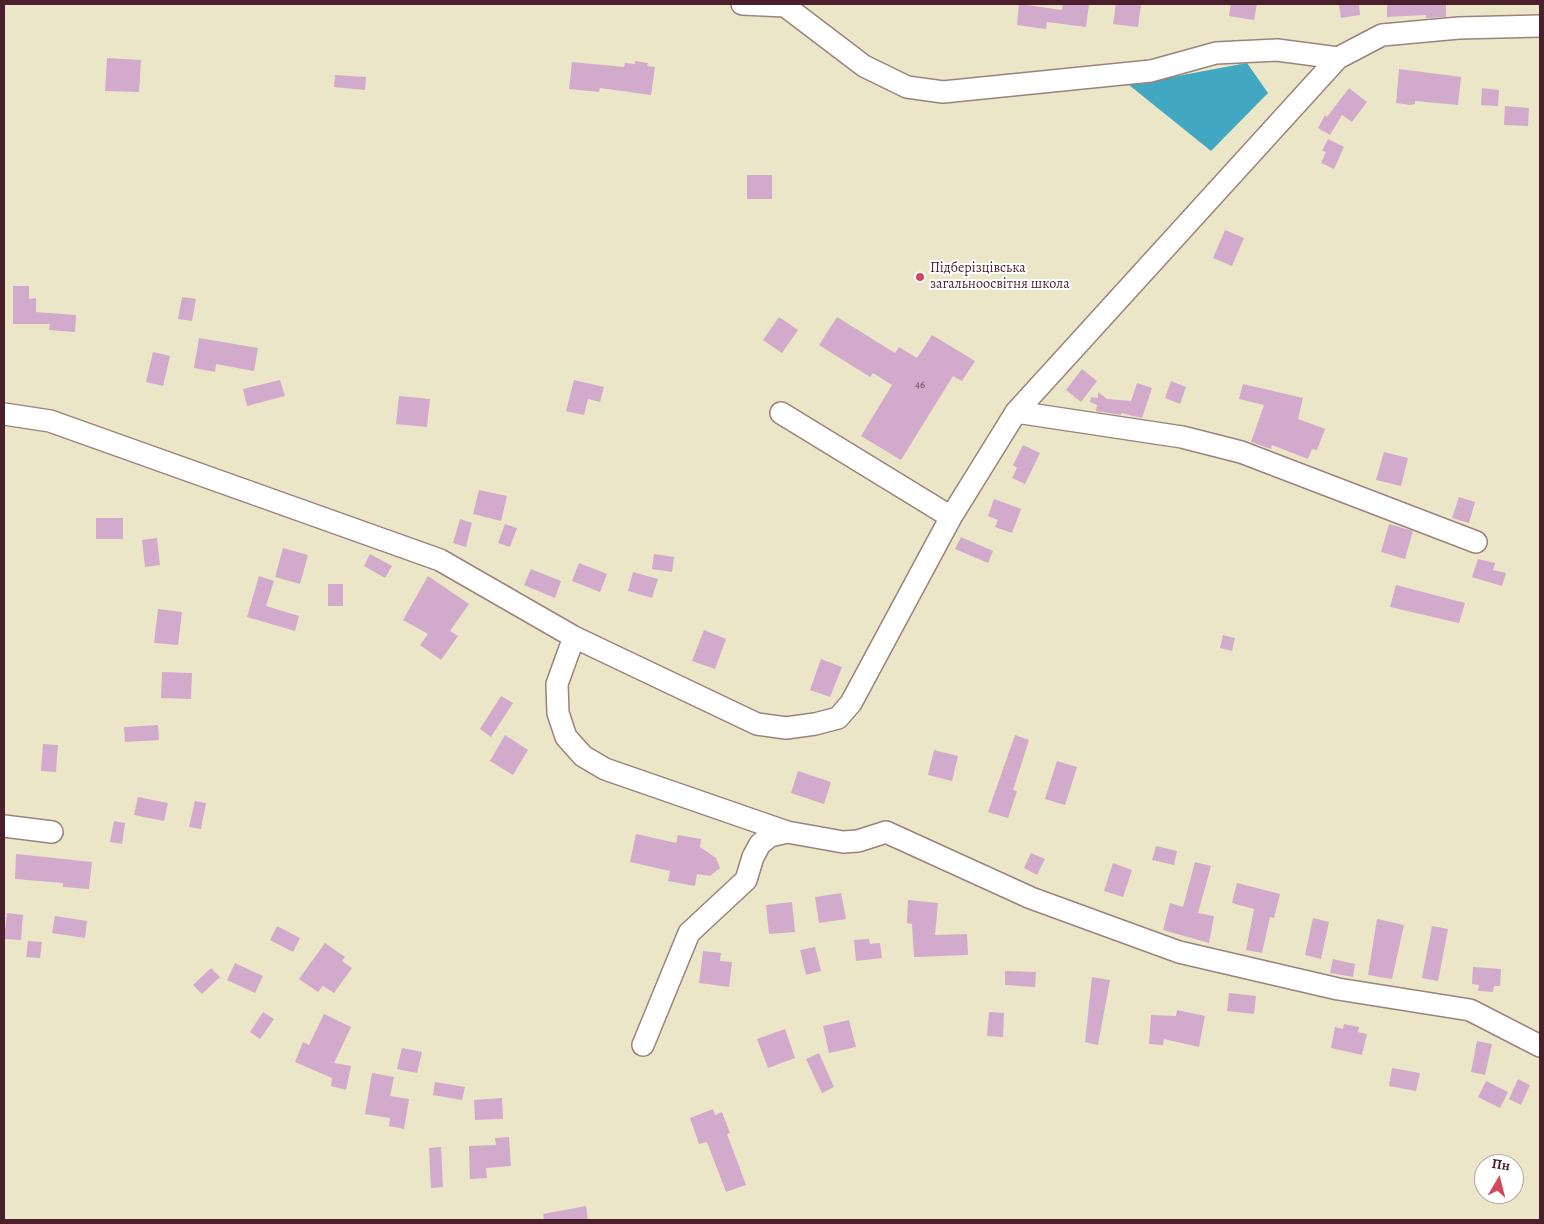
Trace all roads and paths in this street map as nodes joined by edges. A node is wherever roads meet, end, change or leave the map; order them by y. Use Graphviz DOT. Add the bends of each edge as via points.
graph roads {
  1 [pos="742,4"];
  2 [pos="1540,26"];
  3 [pos="1338,58"];
  4 [pos="1016,412"];
  5 [pos="4,414"];
  6 [pos="781,414"];
  7 [pos="951,517"];
  8 [pos="1476,542"];
  9 [pos="574,638"];
  10 [pos="4,826"];
  11 [pos="52,832"];
  12 [pos="787,832"];
  13 [pos="643,1045"];
  14 [pos="1540,1046"];
  1 -- 3 [label="street" via="785,6 864,66 907,87 943,92 1151,71 1216,53 1277,50"];
  2 -- 3 [label="street" via="1459,28 1382,35"];
  3 -- 4 [label="street"];
  4 -- 7 [label="street"];
  4 -- 8 [label="street" via="1182,438 1241,452"];
  5 -- 9 [label="street" via="50,421 440,560"];
  6 -- 7 [label="street"];
  7 -- 9 [label="street" via="851,703 838,718 786,728 757,724"];
  9 -- 12 [label="street" via="556,684 558,713 566,738 583,756 605,769"];
  10 -- 11 [label="street"];
  12 -- 13 [label="street" via="770,836 760,844 746,880 690,933"];
  12 -- 14 [label="street" via="843,842 886,832 1031,898 1179,952 1338,989 1470,1010"];
}
